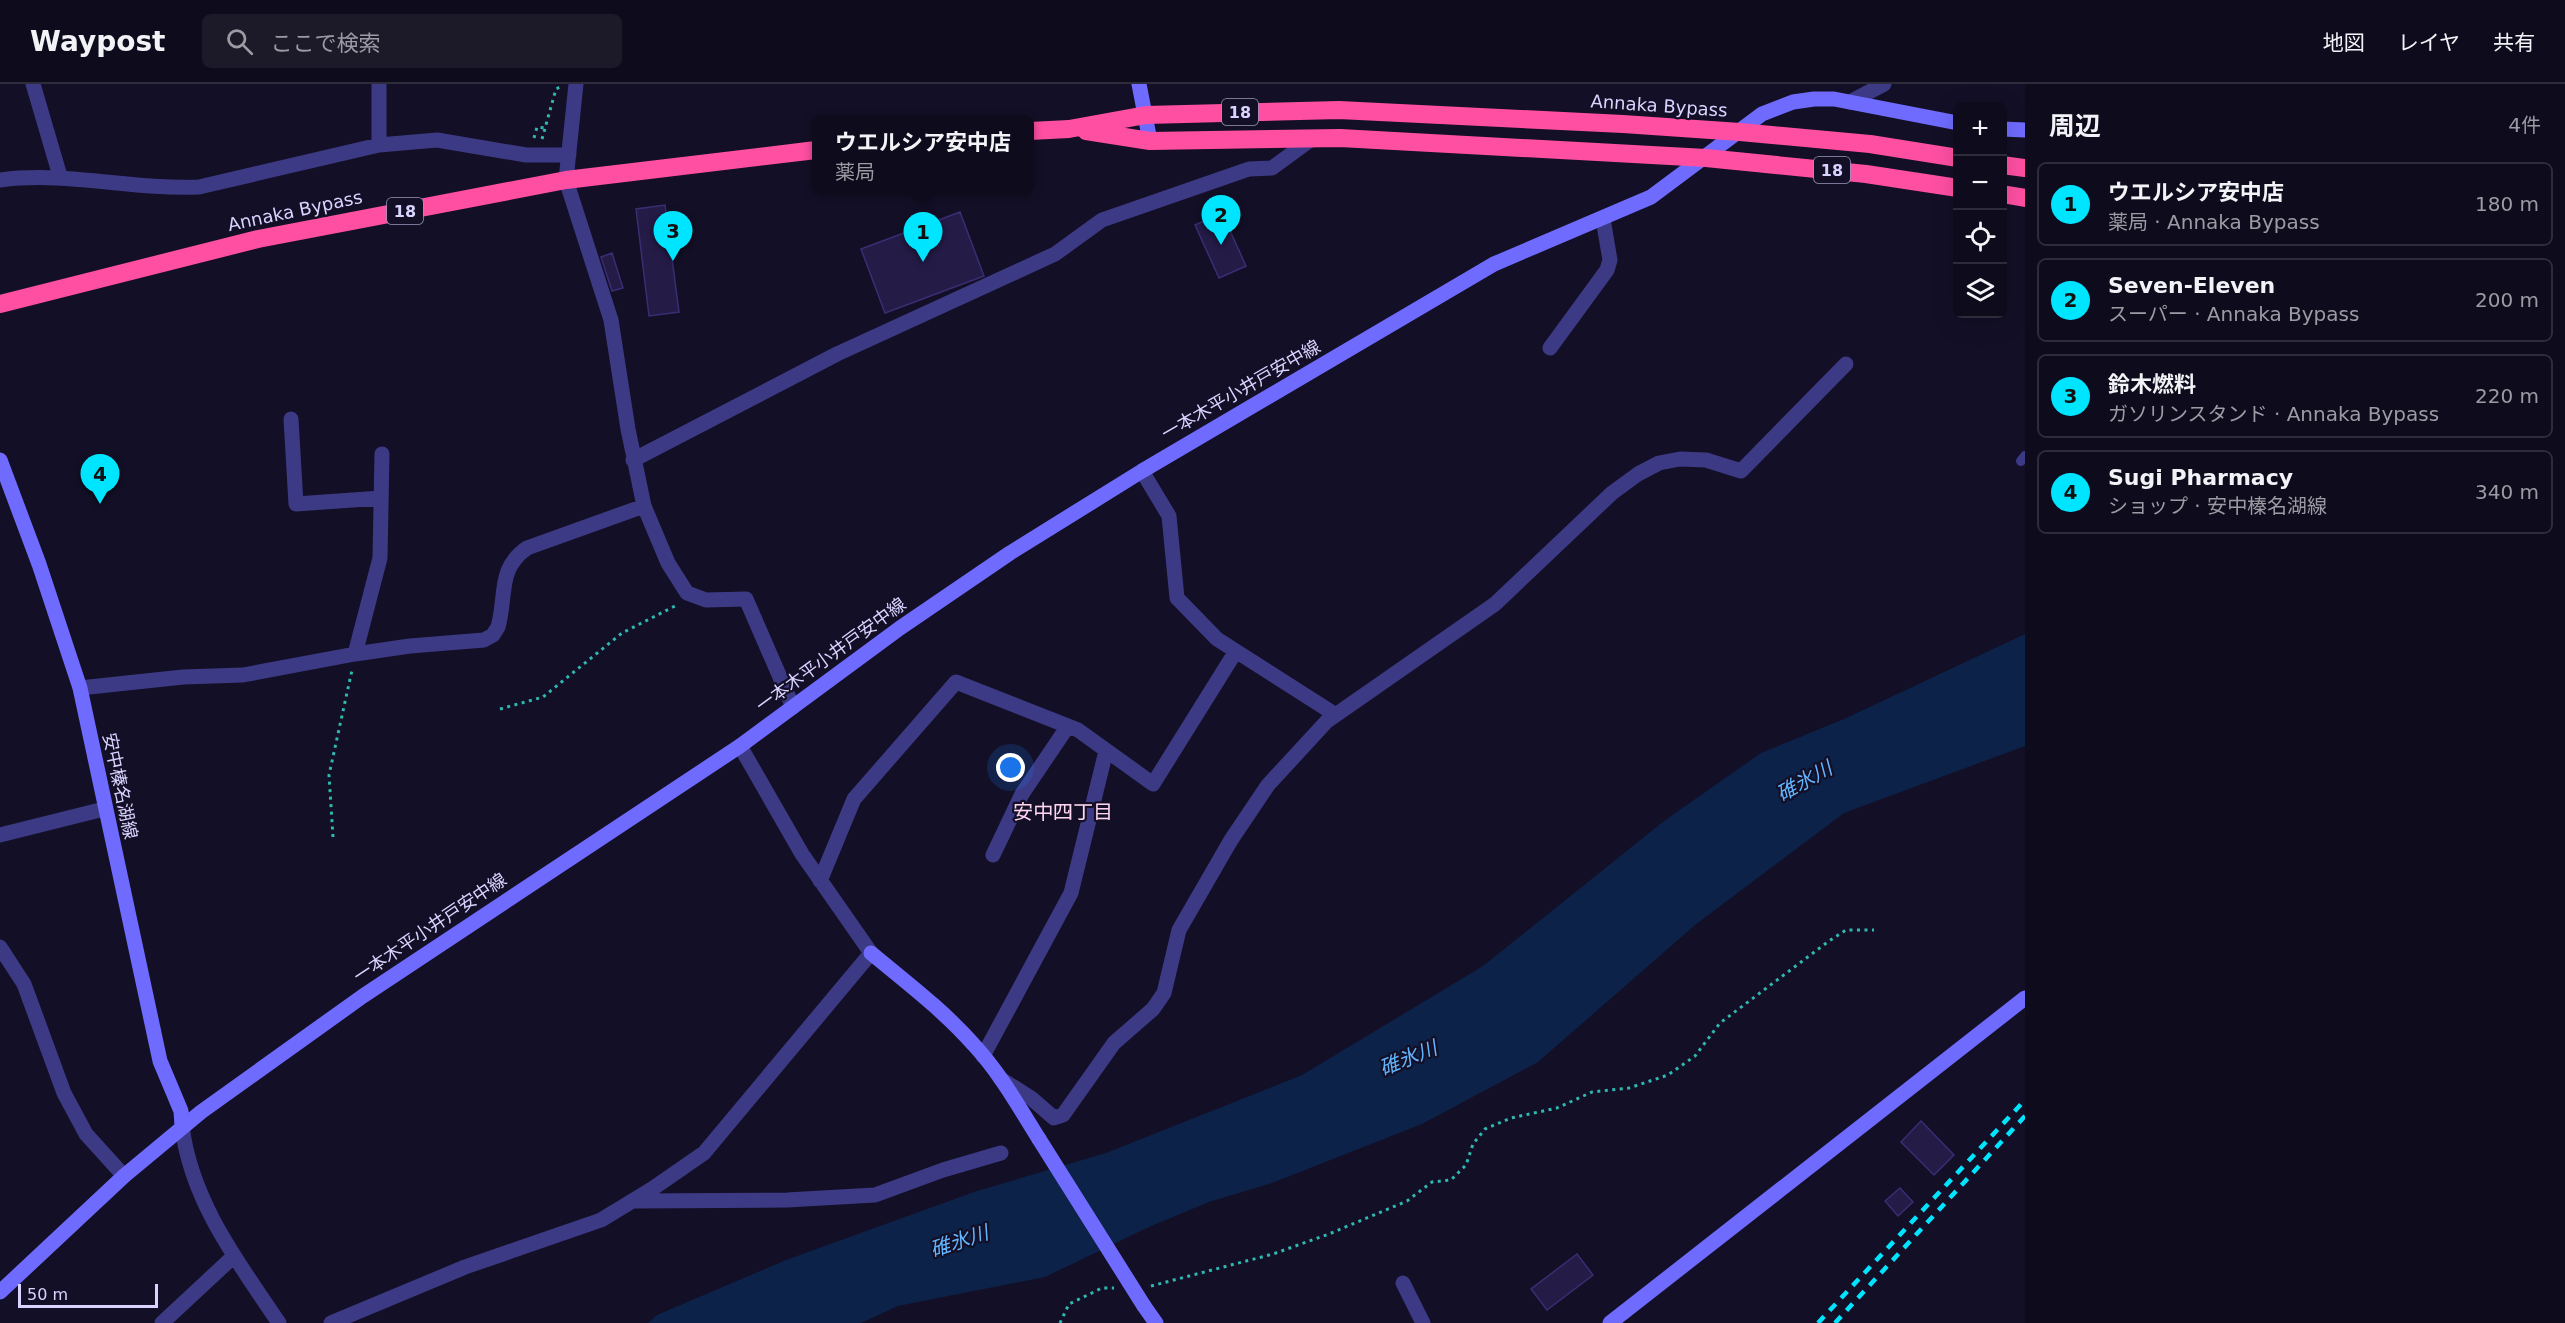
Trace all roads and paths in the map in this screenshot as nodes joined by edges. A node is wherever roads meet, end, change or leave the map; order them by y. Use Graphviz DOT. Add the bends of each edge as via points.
graph roads {
  1 [pos="33,84"];
  2 [pos="379,84"];
  3 [pos="565,84"];
  4 [pos="576,84"];
  5 [pos="1139,84"];
  6 [pos="1884,84"];
  7 [pos="1850,102"];
  8 [pos="1146,115"];
  9 [pos="1953,122"];
  10 [pos="537,127"];
  11 [pos="545,128"];
  12 [pos="1069,129"];
  13 [pos="2007,129"];
  14 [pos="2025,130"];
  15 [pos="1034,131"];
  16 [pos="1740,132"];
  17 [pos="1313,138"];
  18 [pos="1150,141"];
  19 [pos="379,145"];
  20 [pos="539,150"];
  21 [pos="812,150"];
  22 [pos="569,154"];
  23 [pos="1953,157"];
  24 [pos="1706,159"];
  25 [pos="2007,166"];
  26 [pos="2025,168"];
  27 [pos="60,176"];
  28 [pos="0,180"];
  29 [pos="566,180"];
  30 [pos="1953,187"];
  31 [pos="2007,195"];
  32 [pos="2025,198"];
  33 [pos="1603,219"];
  34 [pos="0,304"];
  35 [pos="1550,348"];
  36 [pos="1846,364"];
  37 [pos="291,419"];
  38 [pos="382,454"];
  39 [pos="0,460"];
  40 [pos="633,460"];
  41 [pos="1142,471"];
  42 [pos="381,498"];
  43 [pos="644,506"];
  44 [pos="695,596"];
  45 [pos="1236,651"];
  46 [pos="355,654"];
  47 [pos="80,688"];
  48 [pos="793,707"];
  49 [pos="500,709"];
  50 [pos="1336,715"];
  51 [pos="1068,726"];
  52 [pos="740,746"];
  53 [pos="1106,751"];
  54 [pos="104,809"];
  55 [pos="0,835"];
  56 [pos="333,837"];
  57 [pos="993,855"];
  58 [pos="820,881"];
  59 [pos="1874,930"];
  60 [pos="0,947"];
  61 [pos="871,953"];
  62 [pos="2025,998"];
  63 [pos="983,1056"];
  64 [pos="1001,1079"];
  65 [pos="182,1126"];
  66 [pos="1001,1153"];
  67 [pos="124,1176"];
  68 [pos="635,1201"];
  69 [pos="234,1256"];
  70 [pos="1403,1283"];
  71 [pos="1144,1286"];
  72 [pos="1123,1287"];
  73 [pos="0,1292"];
  74 [pos="162,1323"];
  75 [pos="279,1323"];
  76 [pos="331,1323"];
  77 [pos="1059,1323"];
  78 [pos="1156,1323"];
  79 [pos="1423,1323"];
  80 [pos="1610,1323"];
  1 -- 27 [label="street"];
  2 -- 19 [label="street"];
  3 -- 11 [label="path" via="556,89"];
  4 -- 22 [label="street"];
  5 -- 8 [label="main road"];
  6 -- 7 [label="street"];
  7 -- 9 [label="main road, 一本木平小井戸安中線"];
  7 -- 16 [label="main road, 一本木平小井戸安中線" via="1793,102 1762,114"];
  8 -- 12 [label="highway, Annaka Bypass / 18"];
  8 -- 16 [label="highway, Annaka Bypass / 18" via="1340,110"];
  8 -- 18 [label="main road"];
  10 -- 11 [label="path"];
  11 -- 20 [label="path"];
  12 -- 15 [label="highway, Annaka Bypass / 18"];
  12 -- 18 [label="highway, Annaka Bypass / 18"];
  13 -- 14 [label="main road"];
  16 -- 23 [label="highway, Annaka Bypass / 18" via="1870,144"];
  16 -- 24 [label="main road, 一本木平小井戸安中線"];
  17 -- 18 [label="highway, Annaka Bypass / 18"];
  17 -- 24 [label="highway, Annaka Bypass / 18"];
  17 -- 40 [label="street" via="1272,168 1249,169 1102,220 1055,255 837,354"];
  19 -- 22 [label="street" via="438,140 526,155"];
  19 -- 27 [label="street" via="199,187"];
  21 -- 29 [label="highway, Annaka Bypass / 18"];
  22 -- 29 [label="street"];
  24 -- 30 [label="highway, Annaka Bypass / 18" via="1866,174"];
  24 -- 33 [label="main road, 一本木平小井戸安中線" via="1651,197"];
  25 -- 26 [label="highway"];
  27 -- 28 [label="street"];
  29 -- 34 [label="highway, Annaka Bypass / 18" via="258,239"];
  29 -- 40 [label="street" via="611,320"];
  31 -- 32 [label="highway"];
  33 -- 35 [label="street" via="1610,260 1607,270"];
  33 -- 41 [label="main road, 一本木平小井戸安中線" via="1494,264"];
  36 -- 50 [label="street" via="1741,471 1706,460 1680,459 1659,463 1638,474 1612,493 1495,604"];
  37 -- 42 [label="street" via="296,504"];
  38 -- 42 [label="street"];
  39 -- 47 [label="main road, 安中榛名湖線"];
  40 -- 43 [label="street"];
  41 -- 45 [label="street" via="1169,516 1177,597 1217,639"];
  41 -- 48 [label="main road, 一本木平小井戸安中線" via="1010,553"];
  42 -- 46 [label="street" via="380,558"];
  43 -- 44 [label="street" via="668,563 687,593"];
  43 -- 46 [label="street" via="517,556 508,566 498,627 484,640"];
  44 -- 48 [label="street" via="706,600 746,599"];
  44 -- 49 [label="path" via="622,633 543,697"];
  45 -- 50 [label="street"];
  45 -- 53 [label="street" via="1153,784"];
  46 -- 47 [label="street" via="243,675"];
  46 -- 56 [label="path" via="329,775"];
  47 -- 54 [label="main road, 安中榛名湖線"];
  48 -- 52 [label="main road, 一本木平小井戸安中線"];
  50 -- 64 [label="street" via="1302,745 1268,785 1179,930 1164,993 1153,1009 1114,1043 1063,1115 1054,1118"];
  51 -- 53 [label="street"];
  51 -- 57 [label="street" via="1022,794"];
  51 -- 58 [label="street" via="956,682 854,799"];
  52 -- 58 [label="street"];
  52 -- 65 [label="main road, 一本木平小井戸安中線" via="363,996"];
  53 -- 63 [label="street" via="1071,893"];
  54 -- 55 [label="street"];
  54 -- 65 [label="main road, 安中榛名湖線" via="160,1060 181,1112"];
  58 -- 61 [label="street"];
  59 -- 71 [label="path" via="1846,930 1829,941 1720,1023 1695,1056 1668,1075 1629,1088 1592,1092 1557,1108 1511,1118 1485,1129 1473,1144 1466,1164 1451,1180 1432,1182 1407,1201 1329,1234 1273,1254"];
  60 -- 67 [label="street" via="24,984 64,1093 86,1134"];
  61 -- 63 [label="main road" via="942,1012"];
  61 -- 68 [label="street" via="704,1152"];
  62 -- 80 [label="main road"];
  63 -- 64 [label="main road"];
  64 -- 78 [label="main road, bridge"];
  65 -- 67 [label="main road, 一本木平小井戸安中線"];
  65 -- 69 [label="street" via="185,1149 201,1197"];
  66 -- 68 [label="street" via="875,1195"];
  67 -- 73 [label="main road, 一本木平小井戸安中線"];
  68 -- 76 [label="street" via="601,1220 465,1267"];
  69 -- 74 [label="street"];
  69 -- 75 [label="street"];
  70 -- 79 [label="street"];
  72 -- 77 [label="path" via="1102,1288 1069,1304"];
}
